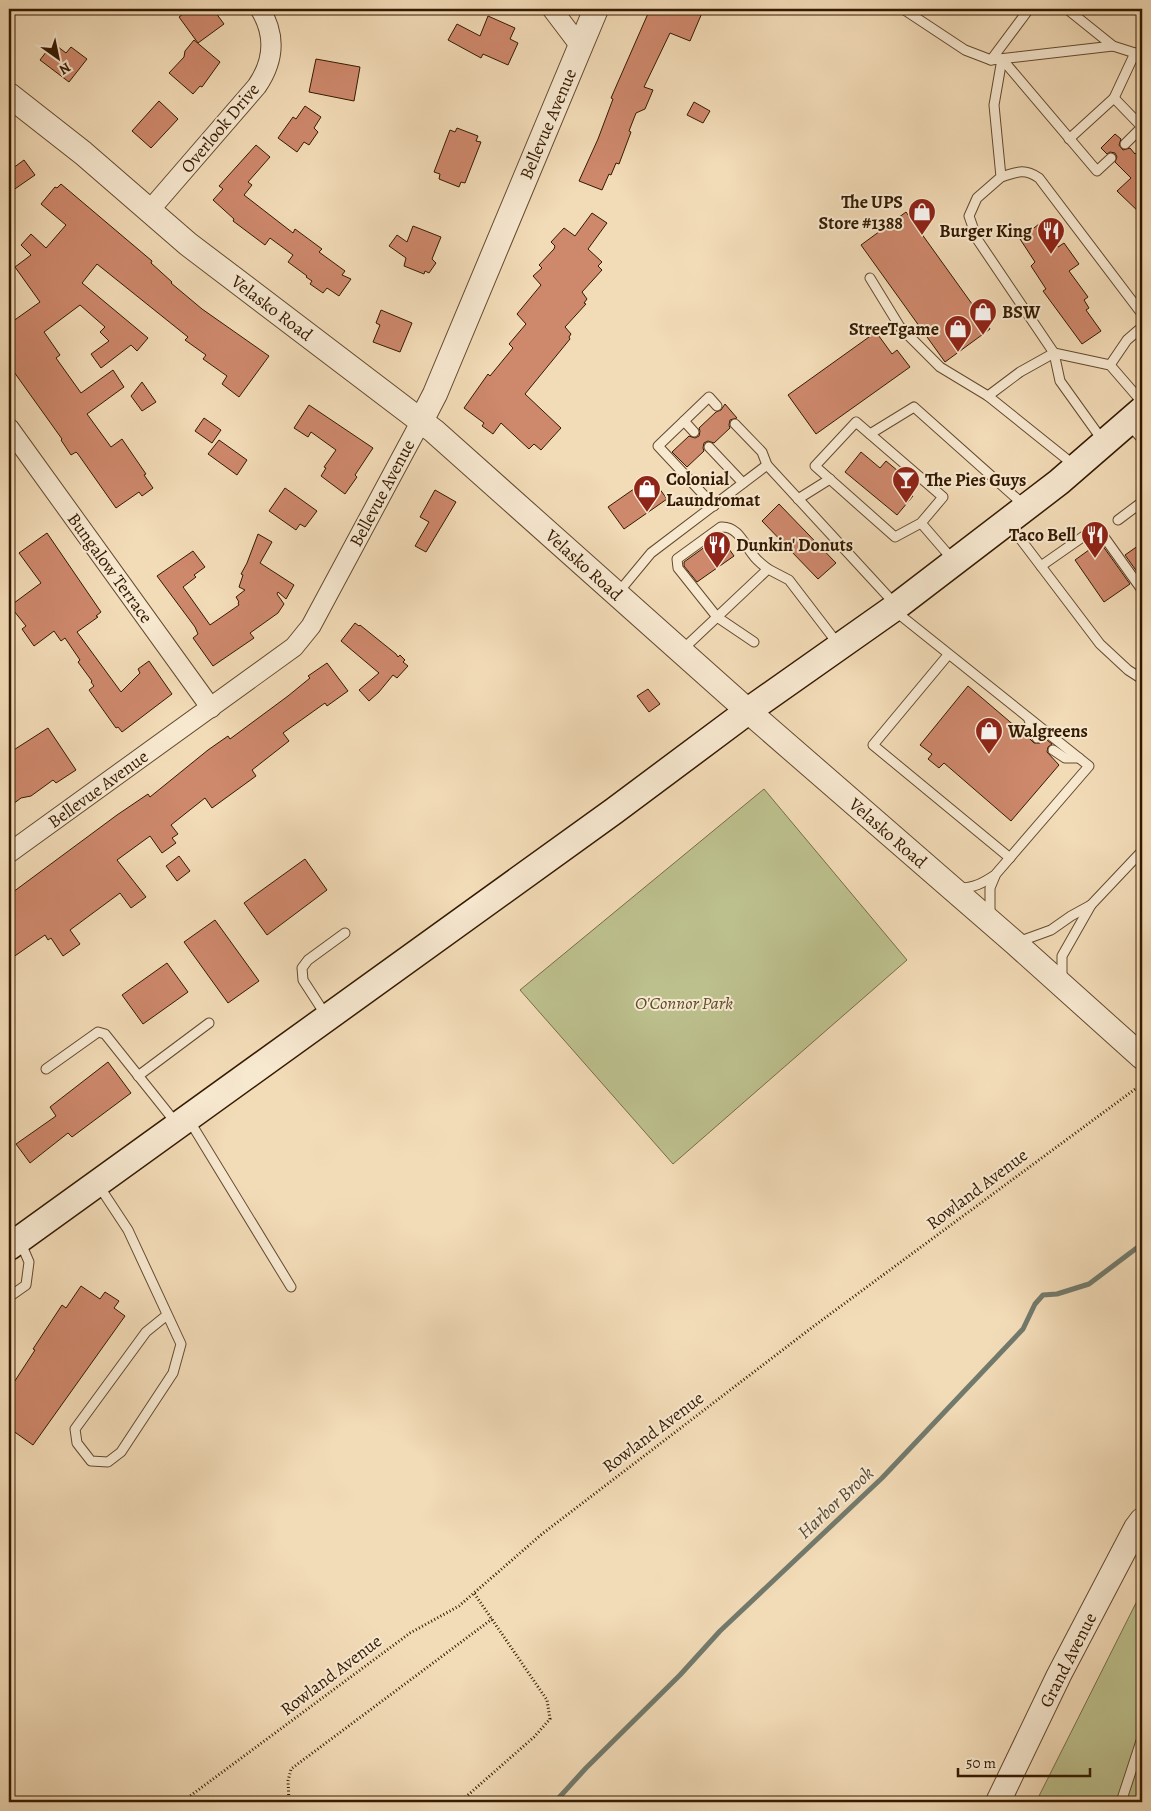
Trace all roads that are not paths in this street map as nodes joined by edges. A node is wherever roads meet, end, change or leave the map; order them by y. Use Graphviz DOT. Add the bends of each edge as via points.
graph roads {
  1 [pos="260,9"];
  2 [pos="552,9"];
  3 [pos="596,9"];
  4 [pos="903,9"];
  5 [pos="1029,9"];
  6 [pos="1066,9"];
  7 [pos="580,46"];
  8 [pos="1113,46"];
  9 [pos="1139,56"];
  10 [pos="1002,59"];
  11 [pos="991,60"];
  12 [pos="9,95"];
  13 [pos="1114,98"];
  14 [pos="1069,139"];
  15 [pos="1125,144"];
  16 [pos="1111,158"];
  17 [pos="1001,177"];
  18 [pos="149,211"];
  19 [pos="870,278"];
  20 [pos="1142,314"];
  21 [pos="1142,327"];
  22 [pos="1054,353"];
  23 [pos="1110,365"];
  24 [pos="988,396"];
  25 [pos="1142,402"];
  26 [pos="717,406"];
  27 [pos="421,421"];
  28 [pos="684,421"];
  29 [pos="735,424"];
  30 [pos="1137,424"];
  31 [pos="9,428"];
  32 [pos="694,432"];
  33 [pos="870,434"];
  34 [pos="1104,443"];
  35 [pos="709,447"];
  36 [pos="767,466"];
  37 [pos="1076,467"];
  38 [pos="830,479"];
  39 [pos="743,483"];
  40 [pos="798,499"];
  41 [pos="1142,502"];
  42 [pos="714,506"];
  43 [pos="1017,514"];
  44 [pos="1118,520"];
  45 [pos="921,523"];
  46 [pos="955,562"];
  47 [pos="1041,566"];
  48 [pos="768,570"];
  49 [pos="1142,590"];
  50 [pos="617,594"];
  51 [pos="895,608"];
  52 [pos="717,617"];
  53 [pos="754,642"];
  54 [pos="840,646"];
  55 [pos="681,651"];
  56 [pos="948,654"];
  57 [pos="1142,679"];
  58 [pos="211,708"];
  59 [pos="748,711"];
  60 [pos="1029,718"];
  61 [pos="1038,738"];
  62 [pos="1054,750"];
  63 [pos="1079,758"];
  64 [pos="1142,851"];
  65 [pos="9,853"];
  66 [pos="1010,858"];
  67 [pos="995,875"];
  68 [pos="951,888"];
  69 [pos="1091,905"];
  70 [pos="990,922"];
  71 [pos="345,933"];
  72 [pos="1015,943"];
  73 [pos="1062,984"];
  74 [pos="327,1018"];
  75 [pos="209,1023"];
  76 [pos="1142,1057"];
  77 [pos="46,1069"];
  78 [pos="138,1076"];
  79 [pos="183,1122"];
  80 [pos="97,1184"];
  81 [pos="14,1244"];
  82 [pos="291,1287"];
  83 [pos="9,1297"];
  84 [pos="167,1315"];
  85 [pos="1142,1520"];
  86 [pos="1142,1738"];
  87 [pos="998,1802"];
  88 [pos="1121,1802"];
  1 -- 18 [label="street, Overlook Drive" via="268,22 270,34 270,55 264,76"];
  2 -- 7 [label="street"];
  3 -- 7 [label="street, Bellevue Avenue"];
  4 -- 11 [label="lane" via="966,50"];
  5 -- 11 [label="lane"];
  6 -- 8 [label="lane"];
  7 -- 27 [label="street, Bellevue Avenue"];
  8 -- 9 [label="lane"];
  8 -- 10 [label="lane"];
  9 -- 13 [label="lane"];
  10 -- 11 [label="lane"];
  10 -- 14 [label="lane"];
  10 -- 17 [label="lane" via="994,105"];
  12 -- 18 [label="street, Velasko Road" via="83,153"];
  13 -- 14 [label="lane"];
  13 -- 15 [label="lane" via="1142,127"];
  14 -- 16 [label="lane" via="1097,171"];
  17 -- 20 [label="lane" via="1029,172 1039,178"];
  17 -- 22 [label="lane" via="977,198 969,216 977,239"];
  18 -- 27 [label="street, Velasko Road"];
  19 -- 24 [label="lane" via="900,327 940,367"];
  21 -- 23 [label="lane" via="1127,340"];
  22 -- 23 [label="lane"];
  22 -- 24 [label="lane" via="1020,372"];
  22 -- 34 [label="lane" via="1060,381"];
  23 -- 25 [label="lane"];
  24 -- 37 [label="lane"];
  26 -- 28 [label="lane" via="709,397"];
  27 -- 50 [label="street, Velasko Road"];
  27 -- 58 [label="street, Bellevue Avenue" via="311,626 294,647"];
  28 -- 32 [label="lane"];
  28 -- 42 [label="lane" via="658,446"];
  29 -- 36 [label="lane" via="762,452"];
  30 -- 34 [label="main road"];
  31 -- 58 [label="street, Bungalow Terrace"];
  33 -- 38 [label="lane" via="856,422 815,466"];
  33 -- 43 [label="lane" via="914,407"];
  33 -- 45 [label="lane" via="943,497"];
  34 -- 37 [label="main road"];
  35 -- 39 [label="lane"];
  36 -- 39 [label="lane"];
  36 -- 40 [label="lane"];
  37 -- 43 [label="main road"];
  38 -- 40 [label="lane"];
  38 -- 45 [label="lane" via="895,537"];
  39 -- 42 [label="lane"];
  40 -- 51 [label="lane"];
  41 -- 44 [label="lane"];
  42 -- 50 [label="lane" via="651,554"];
  43 -- 46 [label="main road"];
  43 -- 47 [label="lane"];
  45 -- 46 [label="lane"];
  46 -- 51 [label="main road"];
  47 -- 49 [label="lane" via="1084,536 1102,534"];
  47 -- 57 [label="lane" via="1100,644"];
  48 -- 52 [label="lane"];
  48 -- 52 [label="lane" via="729,527 721,527 677,559 678,568"];
  48 -- 54 [label="lane" via="789,580"];
  50 -- 55 [label="street, Velasko Road"];
  51 -- 54 [label="main road"];
  51 -- 56 [label="lane"];
  52 -- 53 [label="lane"];
  52 -- 55 [label="lane"];
  54 -- 59 [label="main road"];
  55 -- 59 [label="street, Velasko Road"];
  56 -- 60 [label="lane"];
  56 -- 66 [label="lane" via="873,744"];
  58 -- 65 [label="street, Bellevue Avenue"];
  59 -- 68 [label="street, Velasko Road"];
  59 -- 74 [label="main road"];
  60 -- 61 [label="lane"];
  60 -- 63 [label="lane"];
  62 -- 63 [label="lane" via="1064,758"];
  63 -- 66 [label="lane" via="1089,766"];
  64 -- 69 [label="lane"];
  66 -- 67 [label="lane"];
  67 -- 68 [label="lane" via="973,887"];
  67 -- 70 [label="lane" via="990,888"];
  68 -- 70 [label="street, Velasko Road"];
  69 -- 72 [label="lane" via="1051,930"];
  69 -- 73 [label="lane" via="1062,956"];
  70 -- 72 [label="street, Velasko Road"];
  71 -- 74 [label="lane" via="302,968 303,980"];
  72 -- 73 [label="street, Velasko Road"];
  73 -- 76 [label="street, Velasko Road"];
  74 -- 79 [label="main road"];
  75 -- 78 [label="lane"];
  77 -- 78 [label="lane" via="98,1032 105,1034"];
  78 -- 79 [label="lane"];
  79 -- 80 [label="main road"];
  79 -- 82 [label="lane"];
  80 -- 81 [label="main road"];
  80 -- 84 [label="lane" via="128,1230"];
  81 -- 83 [label="lane" via="29,1262 26,1285"];
  84 -- 84 [label="lane" via="146,1332 75,1429 77,1444 90,1461 108,1462 121,1452 173,1373 181,1344"];
  85 -- 87 [label="street, Grand Avenue" via="1059,1675"];
  86 -- 88 [label="lane"];
}
